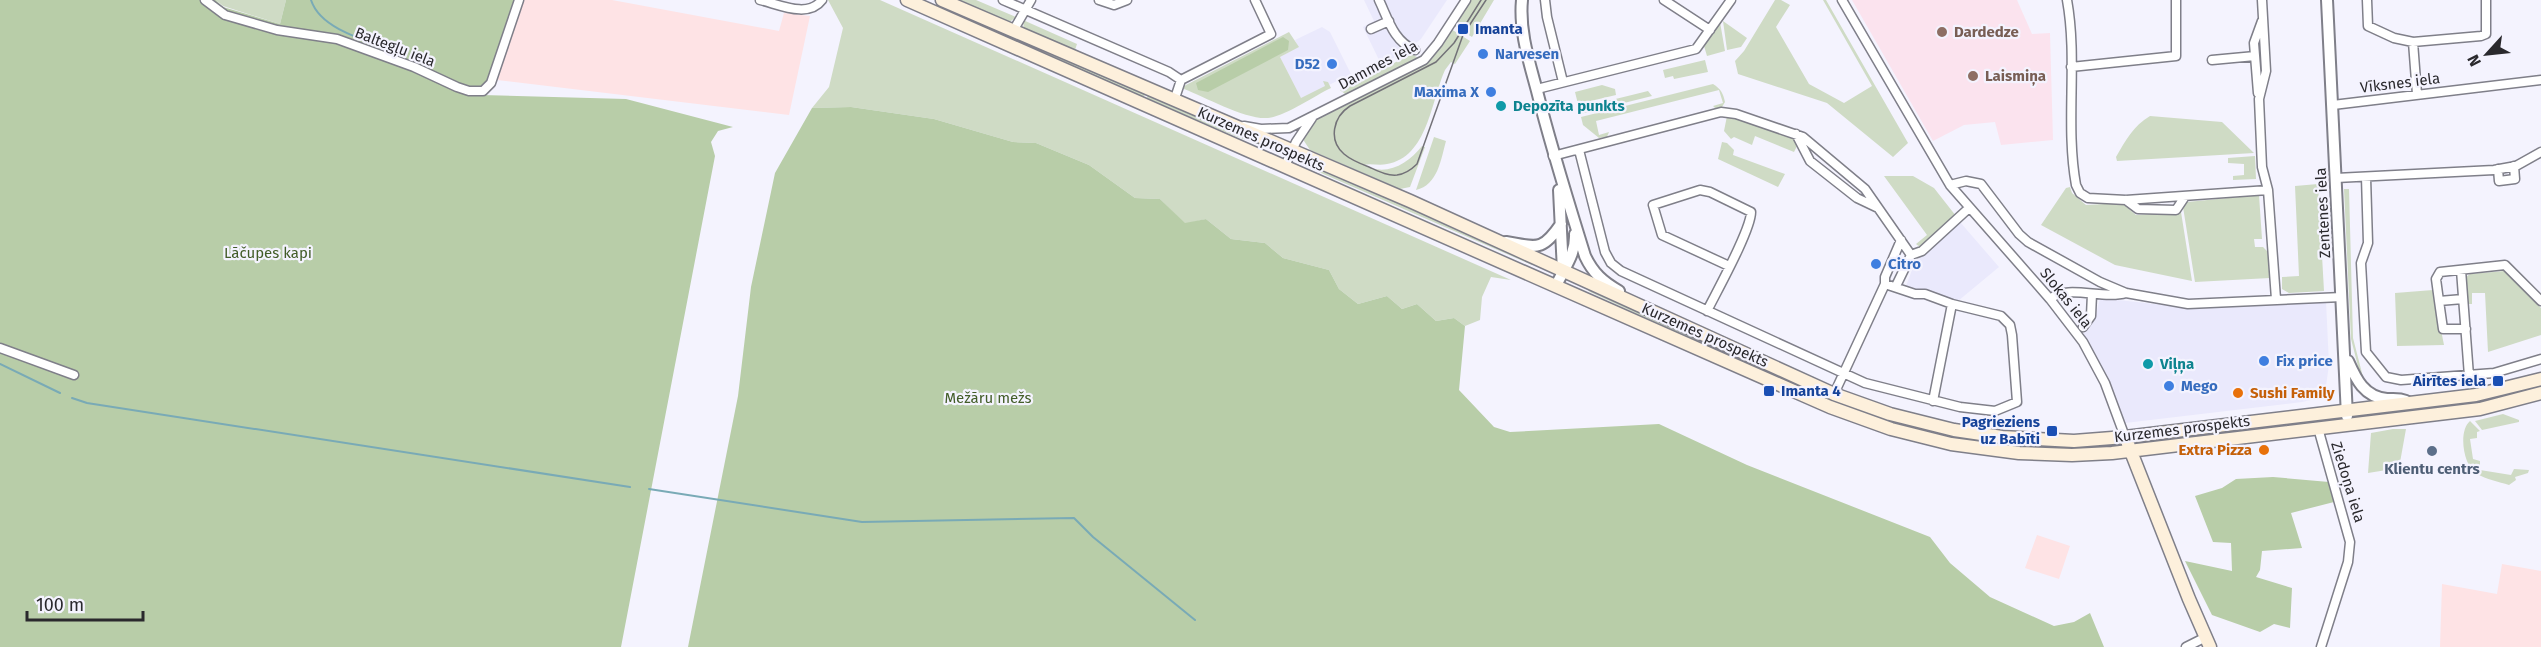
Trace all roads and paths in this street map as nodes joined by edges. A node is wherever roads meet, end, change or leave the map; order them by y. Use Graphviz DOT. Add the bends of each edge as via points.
graph roads {
  1 [pos="205,0"];
  2 [pos="519,0"];
  3 [pos="760,0"];
  4 [pos="822,0"];
  5 [pos="907,0"];
  6 [pos="942,0"];
  7 [pos="1003,0"];
  8 [pos="1031,0"];
  9 [pos="1099,0"];
  10 [pos="1126,0"];
  11 [pos="1256,0"];
  12 [pos="1379,0"];
  13 [pos="1466,0"];
  14 [pos="1522,0"];
  15 [pos="1545,0"];
  16 [pos="1664,0"];
  17 [pos="1731,0"];
  18 [pos="1842,0"];
  19 [pos="2067,0"];
  20 [pos="2176,0"];
  21 [pos="2262,0"];
  22 [pos="2327,0"];
  23 [pos="2367,0"];
  24 [pos="2486,0"];
  25 [pos="1025,10"];
  26 [pos="2264,17"];
  27 [pos="1389,21"];
  28 [pos="1371,29"];
  29 [pos="1710,30"];
  30 [pos="1013,31"];
  31 [pos="2413,42"];
  32 [pos="1007,44"];
  33 [pos="1415,50"];
  34 [pos="2255,56"];
  35 [pos="2212,60"];
  36 [pos="2071,68"];
  37 [pos="1181,80"];
  38 [pos="2541,80"];
  39 [pos="1563,82"];
  40 [pos="1537,89"];
  41 [pos="2417,94"];
  42 [pos="2259,99"];
  43 [pos="1174,101"];
  44 [pos="2333,105"];
  45 [pos="1314,116"];
  46 [pos="1224,122"];
  47 [pos="1796,134"];
  48 [pos="1579,150"];
  49 [pos="1292,151"];
  50 [pos="2541,152"];
  51 [pos="1553,156"];
  52 [pos="1285,166"];
  53 [pos="1558,175"];
  54 [pos="2366,177"];
  55 [pos="2336,178"];
  56 [pos="1950,185"];
  57 [pos="2268,190"];
  58 [pos="1969,208"];
  59 [pos="1880,209"];
  60 [pos="1574,223"];
  61 [pos="1561,224"];
  62 [pos="1901,240"];
  63 [pos="1499,241"];
  64 [pos="1911,255"];
  65 [pos="1729,266"];
  66 [pos="2461,270"];
  67 [pos="1563,271"];
  68 [pos="1886,284"];
  69 [pos="1556,286"];
  70 [pos="1896,286"];
  71 [pos="2126,293"];
  72 [pos="2092,294"];
  73 [pos="2342,297"];
  74 [pos="2050,299"];
  75 [pos="2276,299"];
  76 [pos="2463,299"];
  77 [pos="2439,301"];
  78 [pos="2541,301"];
  79 [pos="1640,303"];
  80 [pos="1952,304"];
  81 [pos="1707,310"];
  82 [pos="2083,327"];
  83 [pos="2466,328"];
  84 [pos="0,348"];
  85 [pos="2345,352"];
  86 [pos="2541,359"];
  87 [pos="74,375"];
  88 [pos="1843,375"];
  89 [pos="2469,376"];
  90 [pos="2541,378"];
  91 [pos="2541,393"];
  92 [pos="1834,394"];
  93 [pos="1933,401"];
  94 [pos="2410,403"];
  95 [pos="2347,410"];
  96 [pos="2347,424"];
  97 [pos="2318,428"];
  98 [pos="2126,438"];
  99 [pos="2130,451"];
  100 [pos="2208,642"];
  101 [pos="2186,647"];
  102 [pos="2321,647"];
  1 -- 2 [label="street, Baltegļu iela" via="225,15 277,30 337,39 469,91 483,91 490,83"];
  3 -- 4 [label="street" via="802,9 816,6"];
  5 -- 32 [label="main road, Kurzemes prospekts"];
  6 -- 30 [label="main road, Kurzemes prospekts"];
  7 -- 25 [label="street"];
  8 -- 25 [label="street"];
  9 -- 10 [label="street" via="1114,5"];
  11 -- 37 [label="street" via="1271,34"];
  12 -- 27 [label="street"];
  13 -- 45 [label="street, Dammes iela" via="1424,60"];
  14 -- 40 [label="street" via="1522,29"];
  15 -- 39 [label="street"];
  16 -- 29 [label="street"];
  17 -- 29 [label="street"];
  18 -- 56 [label="street, Slokas iela"];
  19 -- 36 [label="street"];
  20 -- 36 [label="street" via="2176,56"];
  21 -- 26 [label="street"];
  22 -- 44 [label="street, Zentenes iela"];
  23 -- 31 [label="street" via="2368,26"];
  24 -- 31 [label="street" via="2486,34"];
  25 -- 30 [label="street"];
  25 -- 37 [label="street"];
  26 -- 34 [label="street" via="2254,43"];
  26 -- 42 [label="street" via="2266,71"];
  27 -- 28 [label="street"];
  27 -- 33 [label="street" via="1404,45"];
  29 -- 39 [label="street" via="1696,49"];
  30 -- 32 [label="main road"];
  30 -- 43 [label="main road, Kurzemes prospekts"];
  31 -- 41 [label="street"];
  32 -- 52 [label="main road, Kurzemes prospekts"];
  34 -- 35 [label="street"];
  34 -- 42 [label="street"];
  36 -- 57 [label="street" via="2073,154 2077,189 2084,196 2126,200 2138,209 2176,210 2184,198"];
  37 -- 43 [label="street"];
  38 -- 41 [label="street, Vīksnes iela"];
  39 -- 40 [label="street"];
  40 -- 51 [label="street"];
  41 -- 44 [label="street, Vīksnes iela"];
  42 -- 57 [label="street" via="2262,167"];
  43 -- 46 [label="main road, Kurzemes prospekts"];
  44 -- 55 [label="street, Zentenes iela"];
  45 -- 46 [label="street, Dammes iela" via="1279,130"];
  45 -- 49 [label="street"];
  46 -- 49 [label="main road, Kurzemes prospekts"];
  47 -- 48 [label="street" via="1726,112"];
  47 -- 59 [label="street" via="1853,178"];
  47 -- 59 [label="street" via="1810,162 1857,198"];
  48 -- 51 [label="street"];
  48 -- 81 [label="street" via="1611,263"];
  49 -- 52 [label="street"];
  49 -- 63 [label="main road, Kurzemes prospekts"];
  50 -- 54 [label="street" via="2514,166 2498,169"];
  51 -- 53 [label="street"];
  52 -- 69 [label="main road, Kurzemes prospekts"];
  53 -- 60 [label="street"];
  53 -- 61 [label="street"];
  54 -- 55 [label="street"];
  54 -- 89 [label="street" via="2368,243 2361,263 2366,352 2386,377 2394,380"];
  55 -- 73 [label="street, Zentenes iela"];
  56 -- 58 [label="street, Slokas iela"];
  56 -- 71 [label="street" via="1966,181 1981,184 2028,242"];
  57 -- 75 [label="street"];
  58 -- 64 [label="street" via="1922,251"];
  58 -- 74 [label="street, Slokas iela"];
  59 -- 62 [label="street"];
  60 -- 67 [label="street" via="1575,243"];
  60 -- 79 [label="street" via="1594,273"];
  61 -- 63 [label="street" via="1550,240 1536,247"];
  61 -- 67 [label="street"];
  62 -- 64 [label="street"];
  62 -- 68 [label="street" via="1885,277"];
  63 -- 67 [label="main road, Kurzemes prospekts"];
  64 -- 70 [label="street"];
  65 -- 65 [label="street" via="1752,215 1750,211 1700,190 1653,204 1662,235"];
  65 -- 81 [label="street"];
  66 -- 76 [label="street"];
  66 -- 77 [label="street" via="2440,272 2436,279"];
  66 -- 78 [label="street" via="2505,265"];
  67 -- 69 [label="street"];
  67 -- 79 [label="main road, Kurzemes prospekts"];
  68 -- 70 [label="street"];
  68 -- 88 [label="street"];
  69 -- 99 [label="main road, Kurzemes prospekts" via="1830,407 1910,434 2019,453"];
  70 -- 80 [label="street"];
  71 -- 72 [label="street"];
  71 -- 75 [label="street" via="2188,304"];
  72 -- 74 [label="street" via="2060,292"];
  72 -- 82 [label="street" via="2091,316"];
  73 -- 75 [label="street"];
  73 -- 85 [label="street, Zentenes iela"];
  74 -- 98 [label="street, Slokas iela" via="2091,355"];
  76 -- 77 [label="street"];
  76 -- 83 [label="street"];
  77 -- 83 [label="street" via="2443,329"];
  79 -- 92 [label="main road, Kurzemes prospekts"];
  80 -- 93 [label="street"];
  80 -- 93 [label="street" via="1993,313 2007,321 2012,335 2017,402 1995,411"];
  81 -- 88 [label="street"];
  83 -- 89 [label="street"];
  84 -- 87 [label="street"];
  85 -- 94 [label="street" via="2364,390 2380,398"];
  85 -- 95 [label="street, Zentenes iela"];
  86 -- 89 [label="street"];
  88 -- 92 [label="street"];
  88 -- 93 [label="street"];
  90 -- 94 [label="main road, Kurzemes prospekts" via="2476,395"];
  91 -- 96 [label="main road, Kurzemes prospekts" via="2480,409"];
  92 -- 98 [label="main road, Kurzemes prospekts" via="1911,420 1977,434 2051,441"];
  94 -- 95 [label="main road, Kurzemes prospekts"];
  95 -- 96 [label="street, Zentenes iela"];
  95 -- 98 [label="main road, Kurzemes prospekts"];
  96 -- 97 [label="main road, Kurzemes prospekts"];
  97 -- 99 [label="main road, Kurzemes prospekts"];
  97 -- 102 [label="street, Ziedoņa iela" via="2350,542 2348,562"];
  98 -- 99 [label="main road, Slokas iela"];
  99 -- 100 [label="main road, Slokas iela"];
  100 -- 101 [label="street"];
}
